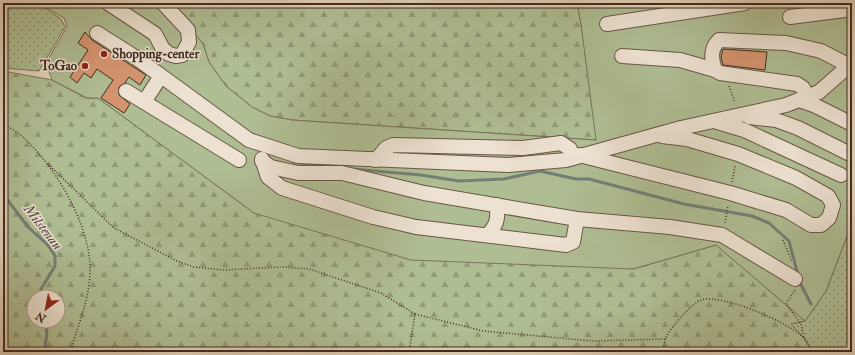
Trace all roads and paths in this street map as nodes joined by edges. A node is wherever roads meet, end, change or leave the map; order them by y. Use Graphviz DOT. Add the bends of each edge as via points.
graph roads {
  1 [pos="108,3"];
  2 [pos="163,3"];
  3 [pos="745,3"];
  4 [pos="852,9"];
  5 [pos="790,17"];
  6 [pos="607,24"];
  7 [pos="97,32"];
  8 [pos="622,56"];
  9 [pos="851,65"];
  10 [pos="718,72"];
  11 [pos="161,76"];
  12 [pos="126,91"];
  13 [pos="804,99"];
  14 [pos="144,102"];
  15 [pos="739,115"];
  16 [pos="714,121"];
  17 [pos="3,123"];
  18 [pos="852,124"];
  19 [pos="654,135"];
  20 [pos="264,145"];
  21 [pos="852,155"];
  22 [pos="576,156"];
  23 [pos="239,160"];
  24 [pos="262,161"];
  25 [pos="48,164"];
  26 [pos="841,175"];
  27 [pos="497,205"];
  28 [pos="728,209"];
  29 [pos="727,214"];
  30 [pos="577,219"];
  31 [pos="487,235"];
  32 [pos="795,279"];
  33 [pos="415,314"];
  34 [pos="665,339"];
  35 [pos="70,352"];
  36 [pos="409,352"];
  37 [pos="663,352"];
  38 [pos="812,352"];
  1 -- 2 [label="lane" via="155,34 163,49 169,54 182,55 189,42 188,30"];
  3 -- 6 [label="lane"];
  4 -- 5 [label="lane"];
  7 -- 11 [label="lane"];
  8 -- 10 [label="lane" via="680,60"];
  9 -- 10 [label="lane" via="821,51 786,43 719,40 712,50"];
  9 -- 13 [label="lane" via="819,92"];
  10 -- 13 [label="lane" via="797,84 803,88"];
  10 -- 15 [label="path" via="731,88"];
  11 -- 14 [label="lane"];
  11 -- 20 [label="lane" via="249,140"];
  12 -- 14 [label="lane"];
  13 -- 15 [label="lane"];
  13 -- 18 [label="lane"];
  14 -- 23 [label="lane"];
  15 -- 16 [label="lane"];
  15 -- 21 [label="lane" via="776,120"];
  16 -- 19 [label="lane"];
  16 -- 26 [label="lane" via="744,130"];
  17 -- 25 [label="path" via="25,138"];
  19 -- 22 [label="lane"];
  19 -- 22 [label="lane" via="687,139 738,154 796,178 828,196 832,205 829,218 821,225 811,225 786,210 730,192"];
  20 -- 22 [label="lane" via="298,156 508,165"];
  20 -- 24 [label="lane"];
  24 -- 27 [label="lane" via="270,167 298,172 342,173 405,190"];
  24 -- 31 [label="lane" via="268,177 282,188 373,217 416,227"];
  25 -- 33 [label="path" via="114,228 194,267 224,270 282,267 310,269 381,293"];
  25 -- 35 [label="path" via="69,197 86,239 90,272 85,303"];
  27 -- 30 [label="lane"];
  27 -- 31 [label="lane" via="495,228"];
  28 -- 29 [label="path"];
  30 -- 31 [label="lane" via="573,242 566,245"];
  30 -- 32 [label="lane" via="670,227 722,235"];
  33 -- 34 [label="path" via="483,331 593,341"];
  33 -- 36 [label="path"];
  34 -- 37 [label="path"];
  34 -- 38 [label="path" via="689,308 702,300 718,300 740,305 770,317 804,338"];
}
